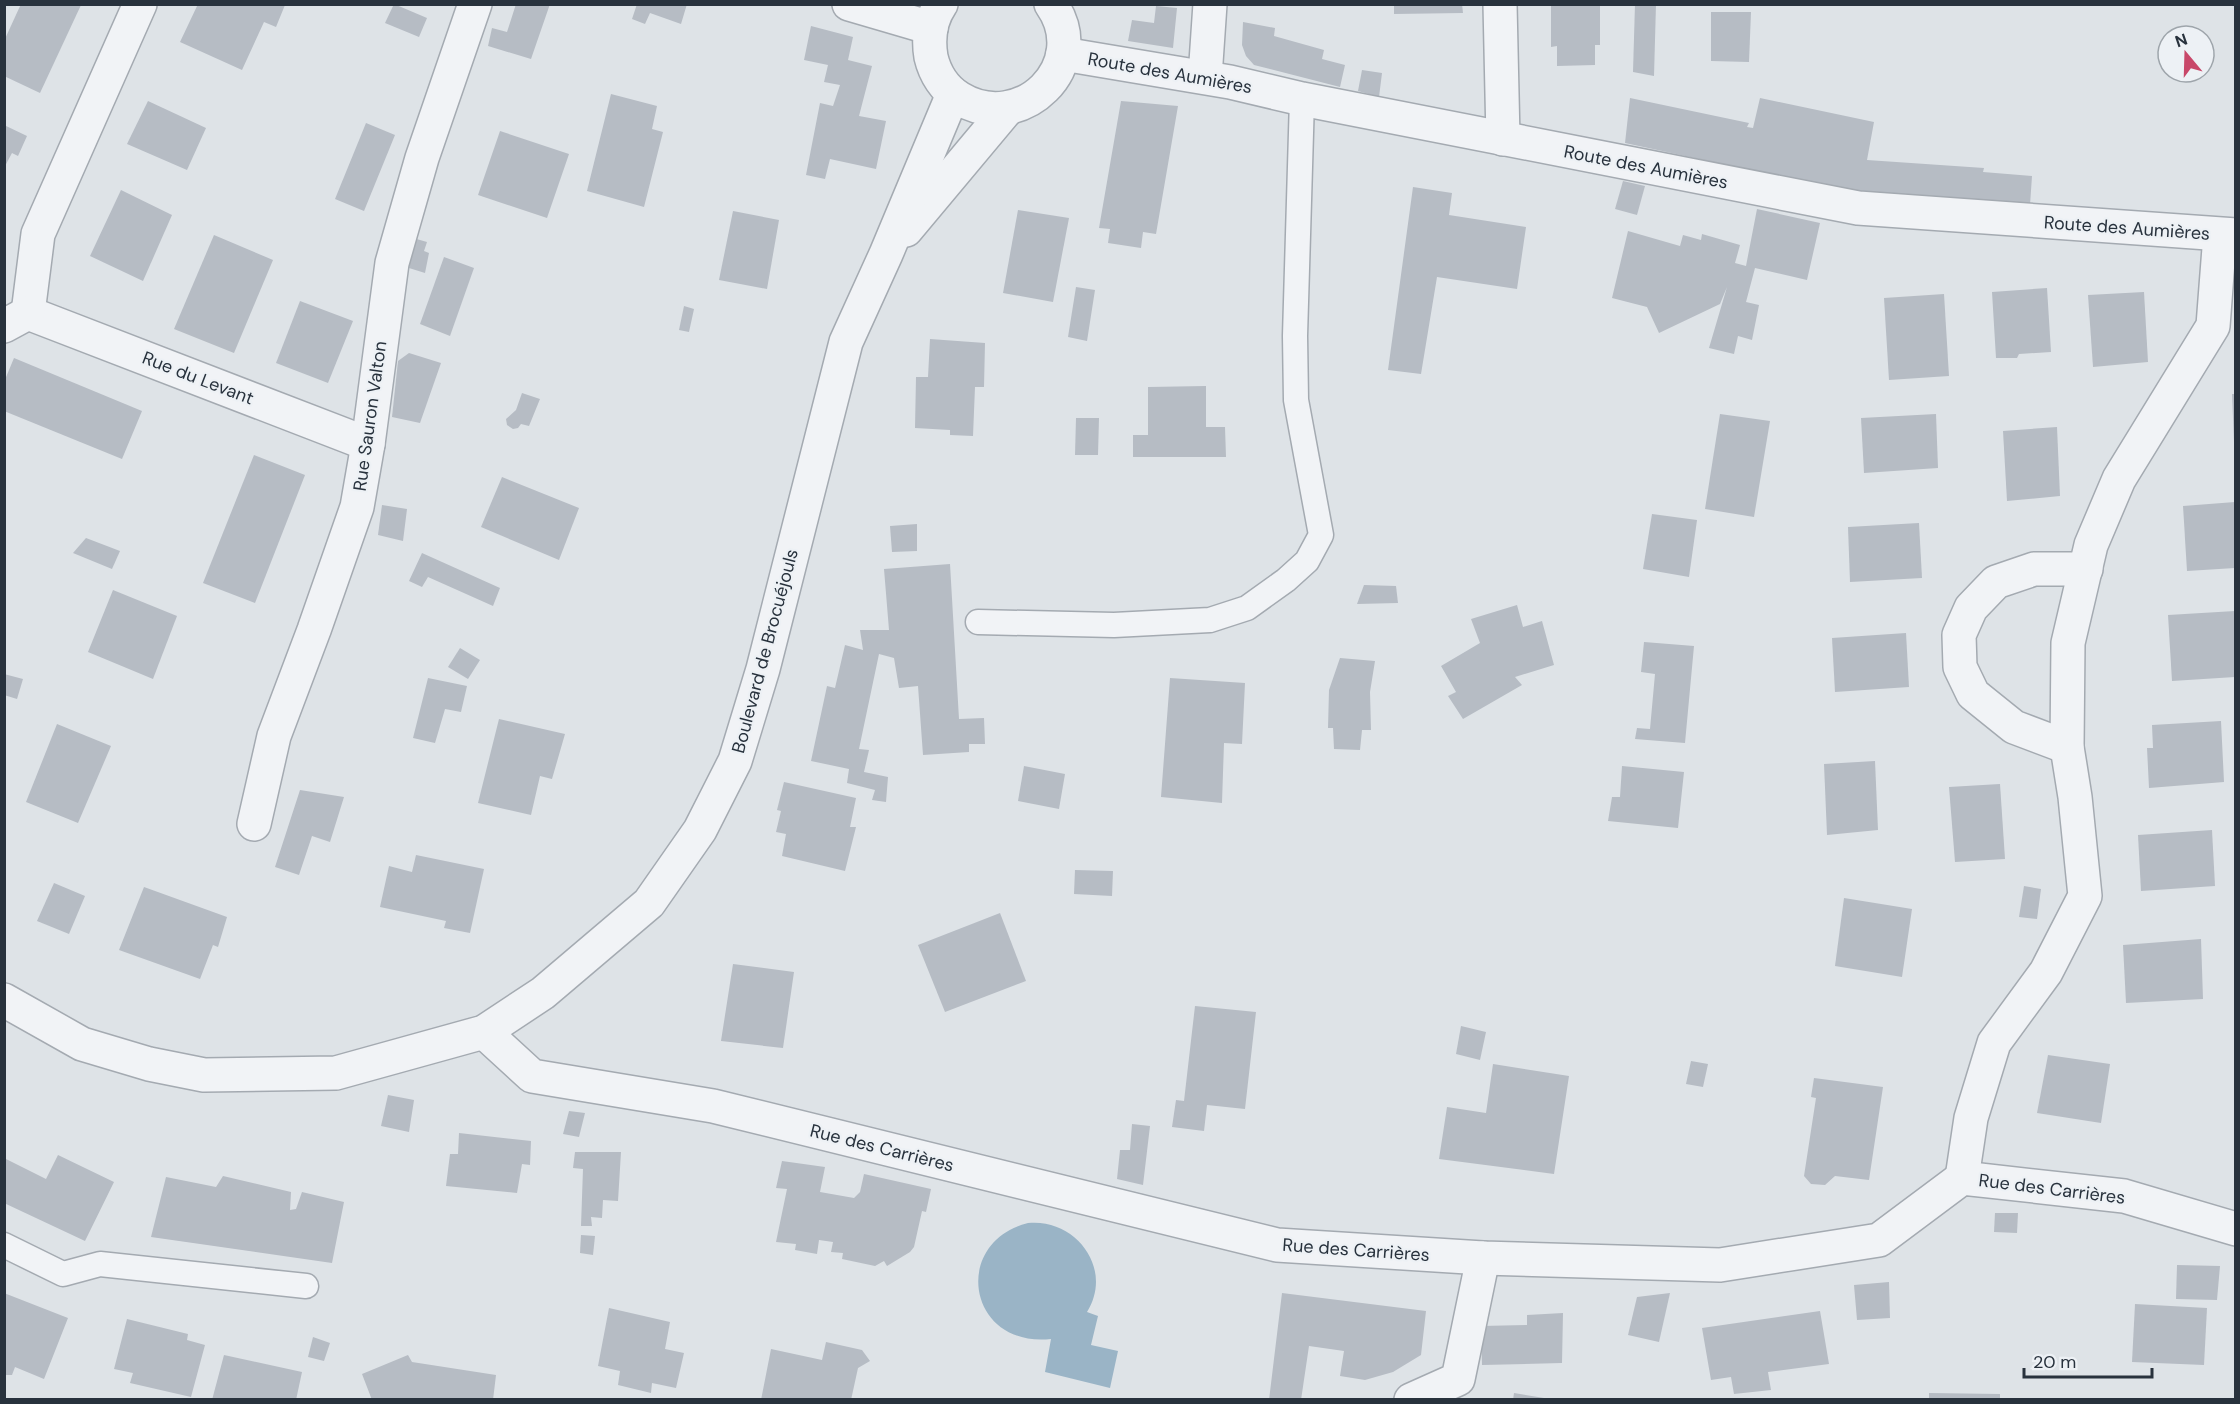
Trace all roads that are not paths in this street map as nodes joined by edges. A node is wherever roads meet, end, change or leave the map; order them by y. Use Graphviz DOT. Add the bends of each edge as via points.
graph roads {
  1 [pos="141,4"];
  2 [pos="475,4"];
  3 [pos="849,4"];
  4 [pos="1210,4"];
  5 [pos="1500,4"];
  6 [pos="1055,7"];
  7 [pos="936,16"];
  8 [pos="1063,54"];
  9 [pos="1205,77"];
  10 [pos="953,94"];
  11 [pos="1302,99"];
  12 [pos="1008,108"];
  13 [pos="1503,139"];
  14 [pos="2228,235"];
  15 [pos="886,254"];
  16 [pos="16,319"];
  17 [pos="368,444"];
  18 [pos="2086,569"];
  19 [pos="978,622"];
  20 [pos="2067,747"];
  21 [pos="254,824"];
  22 [pos="4,1000"];
  23 [pos="484,1032"];
  24 [pos="1962,1178"];
  25 [pos="2235,1229"];
  26 [pos="4,1245"];
  27 [pos="1484,1258"];
  28 [pos="306,1286"];
  29 [pos="1411,1400"];
  1 -- 16 [label="street, Rue du Levant" via="38,234"];
  2 -- 17 [label="street, Rue Sauron Valton" via="422,158 392,263"];
  3 -- 7 [label="street"];
  4 -- 9 [label="street"];
  5 -- 13 [label="street"];
  6 -- 8 [label="street" via="1063,33"];
  7 -- 10 [label="street" via="929,46 940,80"];
  8 -- 9 [label="street, Route des Aumières"];
  8 -- 12 [label="street" via="1057,73 1045,90 1028,102"];
  9 -- 11 [label="street, Route des Aumières"];
  10 -- 12 [label="street" via="989,109"];
  10 -- 15 [label="street, Boulevard de Brocuéjouls"];
  11 -- 13 [label="street, Route des Aumières"];
  11 -- 19 [label="lane" via="1296,400 1321,535 1307,561 1247,608 1210,620 1114,625"];
  12 -- 15 [label="street, Boulevard de Brocuéjouls"];
  13 -- 14 [label="street, Route des Aumières" via="1858,208"];
  14 -- 18 [label="street" via="2213,326 2119,479 2091,545"];
  15 -- 23 [label="street, Boulevard de Brocuéjouls" via="846,342 763,669 735,761 700,830 650,903 543,993"];
  16 -- 17 [label="street, Rue du Levant"];
  17 -- 21 [label="street, Rue Sauron Valton" via="357,507 274,736"];
  18 -- 20 [label="street" via="2068,643"];
  18 -- 20 [label="street" via="2034,569 1996,582 1971,608 1959,635 1960,667 1973,694 2014,727"];
  20 -- 24 [label="street" via="2085,896 2046,972 1995,1043 1971,1118"];
  22 -- 23 [label="street, Boulevard de Brocuéjouls" via="82,1044 204,1075 336,1073"];
  23 -- 27 [label="street, Rue des Carrières" via="532,1076 713,1106 1277,1245"];
  24 -- 25 [label="street, Rue des Carrières" via="2124,1196"];
  24 -- 27 [label="street, Rue des Carrières" via="1879,1240 1720,1266"];
  26 -- 28 [label="lane" via="63,1274 100,1264"];
  27 -- 29 [label="street" via="1458,1379"];
}
